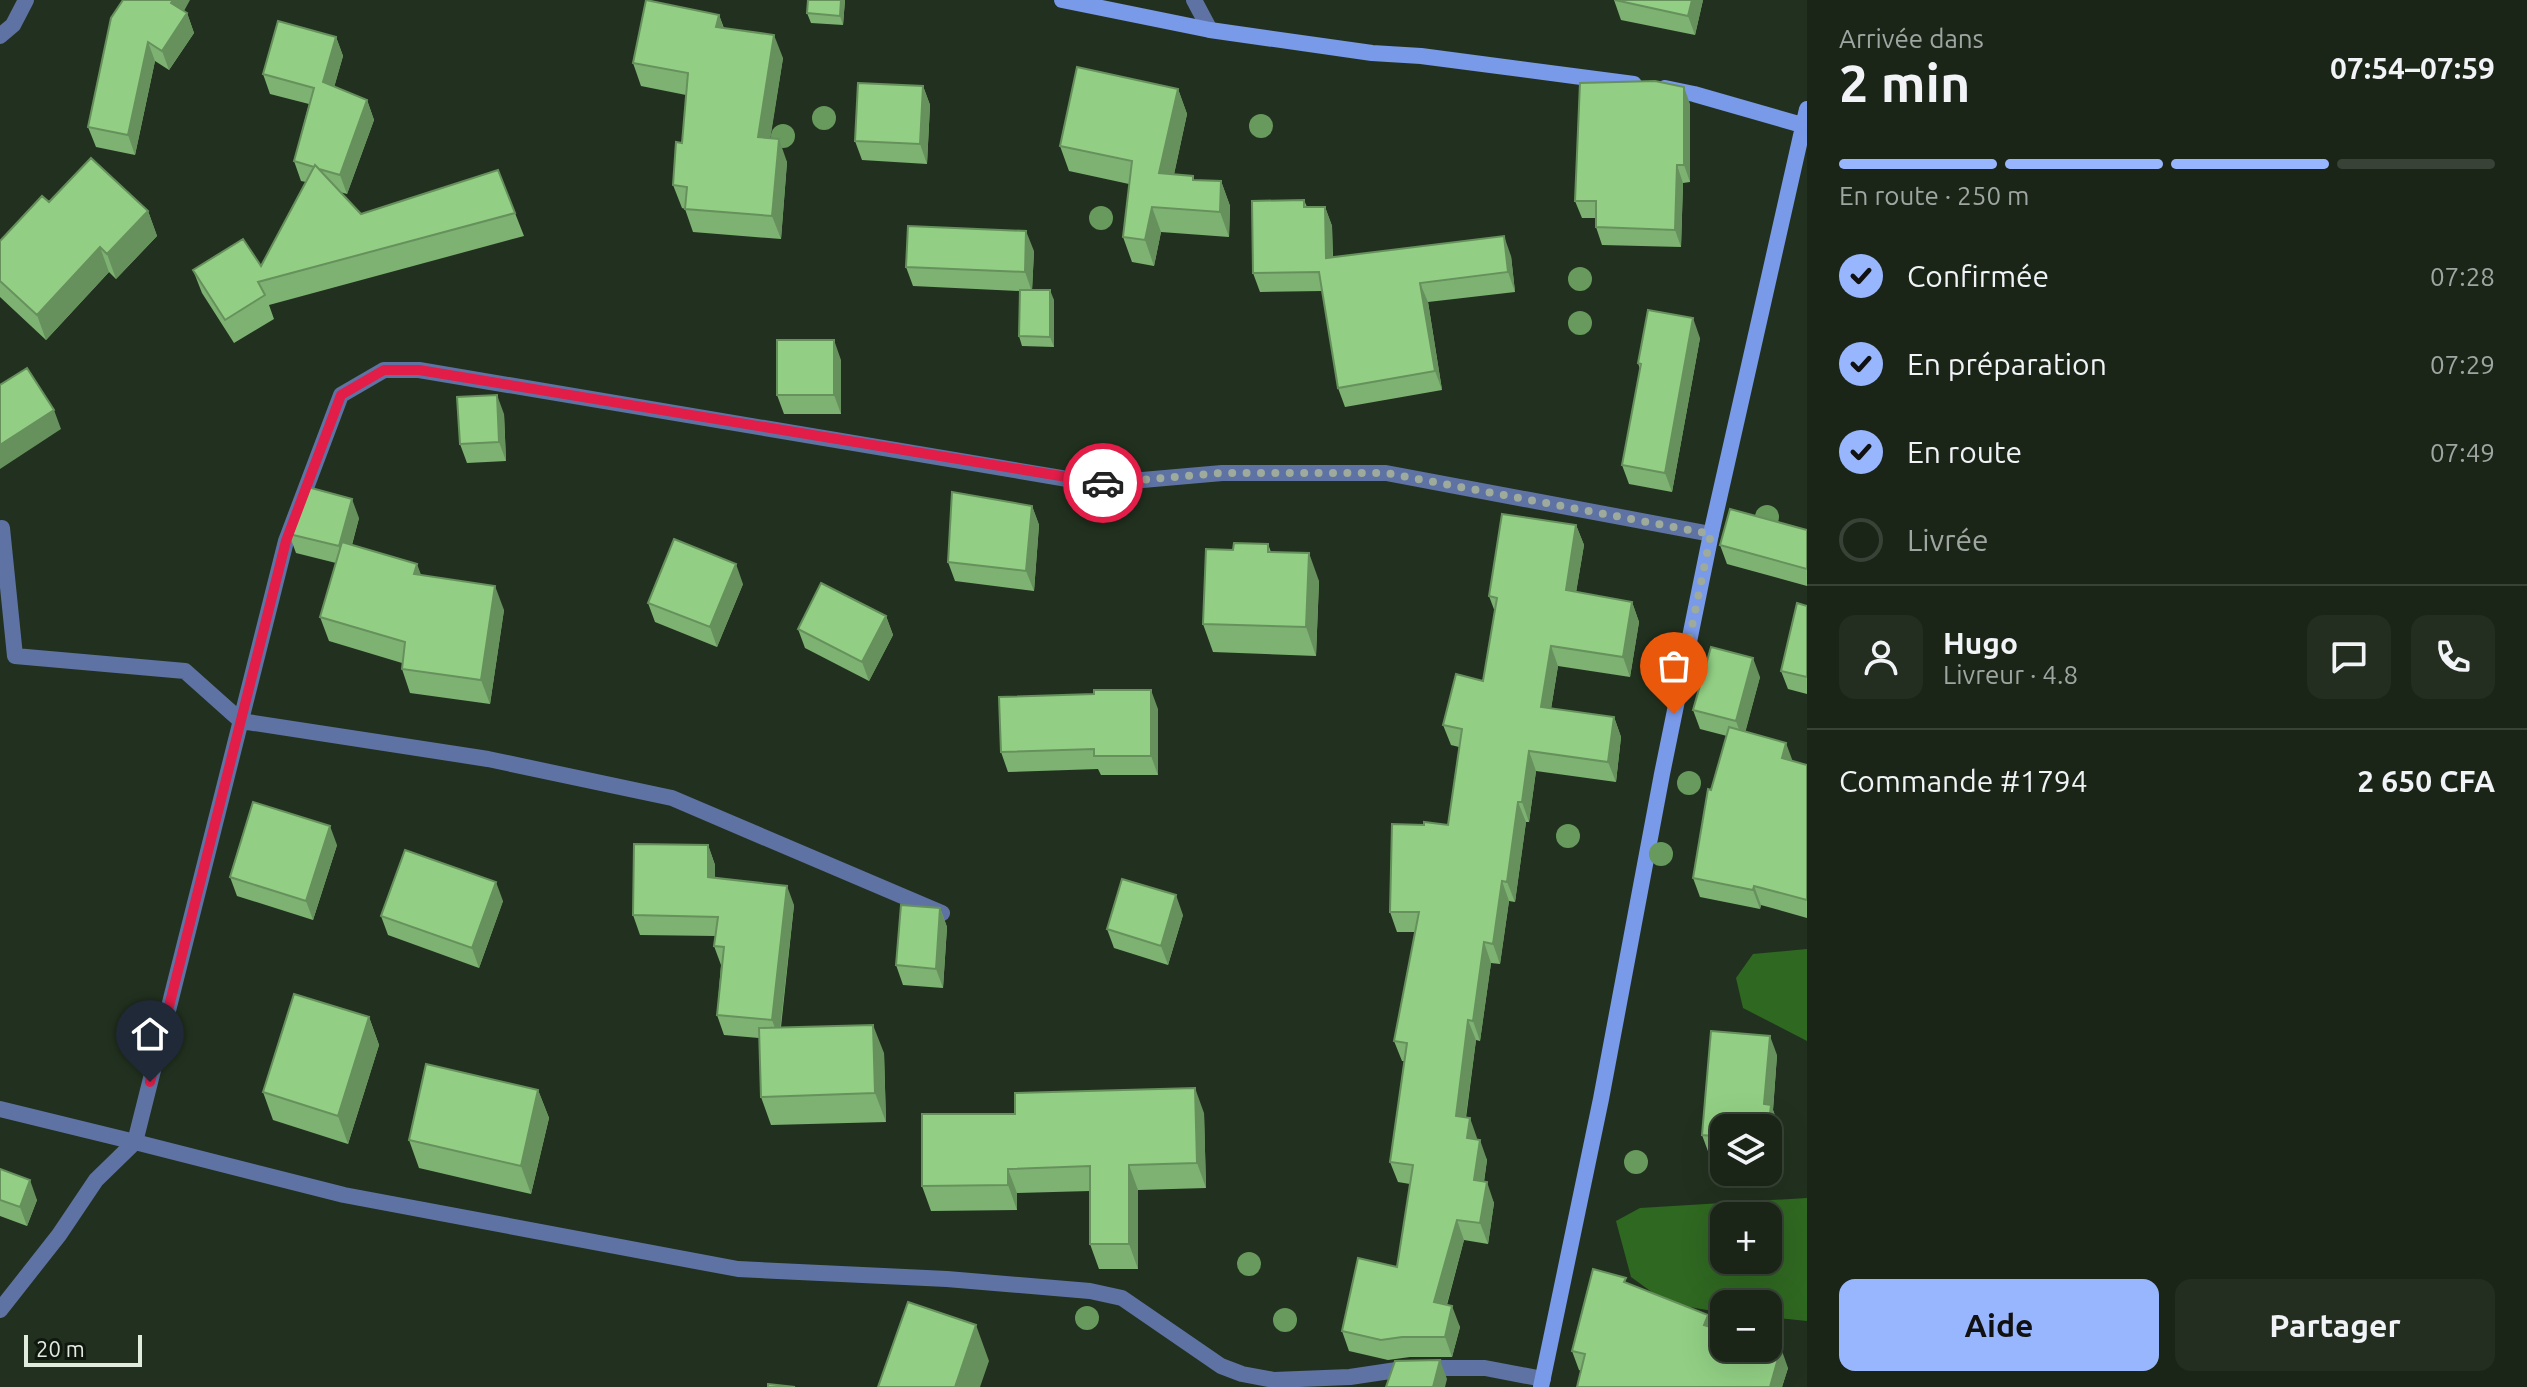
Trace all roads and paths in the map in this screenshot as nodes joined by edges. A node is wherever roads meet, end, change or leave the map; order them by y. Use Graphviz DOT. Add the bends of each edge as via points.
graph roads {
  1 [pos="26,0"];
  2 [pos="1062,0"];
  3 [pos="1194,0"];
  4 [pos="1210,30"];
  5 [pos="0,36"];
  6 [pos="1805,119"];
  7 [pos="2,528"];
  8 [pos="1711,534"];
  9 [pos="241,721"];
  10 [pos="942,913"];
  11 [pos="0,1109"];
  12 [pos="135,1142"];
  13 [pos="0,1310"];
  14 [pos="1542,1383"];
  1 -- 5 [label="street" via="13,25"];
  2 -- 4 [label="street"];
  3 -- 4 [label="street"];
  4 -- 6 [label="street" via="1651,85"];
  6 -- 8 [label="street"];
  7 -- 9 [label="street" via="15,656 185,671"];
  8 -- 9 [label="street" via="1386,473 1222,473 1097,484 419,370 384,370 341,395 286,541"];
  8 -- 14 [label="street"];
  9 -- 10 [label="street" via="488,759 672,798"];
  9 -- 12 [label="street"];
  11 -- 12 [label="street"];
  12 -- 13 [label="street" via="96,1180"];
  12 -- 14 [label="street" via="344,1195 738,1269 947,1279 1106,1294 1122,1298 1221,1366 1274,1380 1410,1368 1485,1368"];
}
